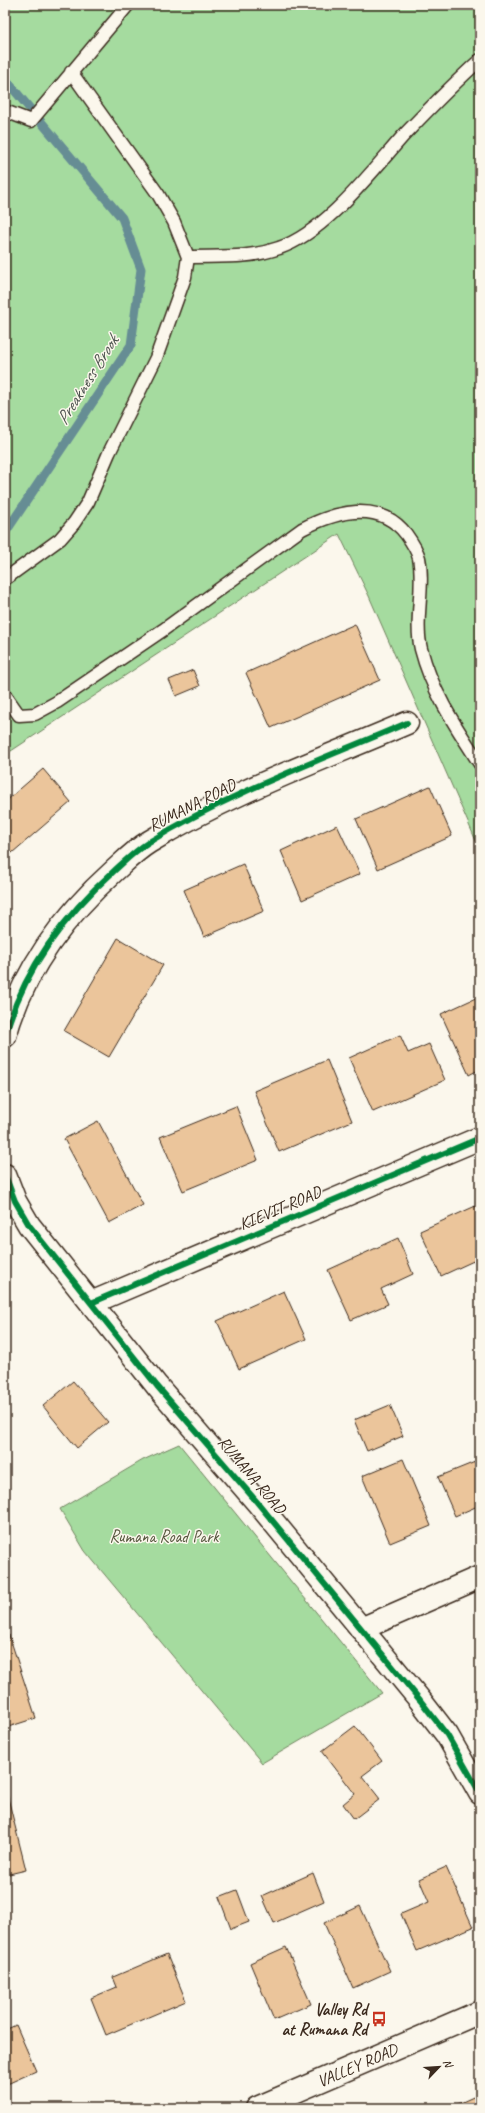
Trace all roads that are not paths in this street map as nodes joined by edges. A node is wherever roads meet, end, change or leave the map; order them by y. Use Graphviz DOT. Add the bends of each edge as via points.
graph roads {
  1 [pos="128,5"];
  2 [pos="480,60"];
  3 [pos="71,72"];
  4 [pos="5,111"];
  5 [pos="188,257"];
  6 [pos="5,579"];
  7 [pos="5,695"];
  8 [pos="407,723"];
  9 [pos="480,764"];
  10 [pos="5,1036"];
  11 [pos="480,1138"];
  12 [pos="5,1175"];
  13 [pos="91,1303"];
  14 [pos="480,1577"];
  15 [pos="361,1629"];
  16 [pos="480,1793"];
  17 [pos="480,2012"];
  18 [pos="257,2108"];
  1 -- 3 [label="lane"];
  2 -- 5 [label="lane" via="447,89 365,180 320,223 300,238 281,248 259,254 223,258"];
  3 -- 4 [label="lane" via="31,121"];
  3 -- 5 [label="lane" via="158,194 174,222"];
  5 -- 6 [label="lane" via="185,277 156,358 88,502 60,540"];
  7 -- 9 [label="lane" via="19,715 35,714 57,702 150,638 302,529 323,518 342,513 362,512 380,515 398,524 410,540 418,558 421,647 424,660 430,679 456,730"];
  8 -- 10 [label="street, RUMANA ROAD" via="214,806 133,854 93,890 59,929 31,971 11,1015"];
  11 -- 13 [label="street, KIEVIT ROAD"];
  12 -- 13 [label="street, RUMANA ROAD" via="15,1201 29,1225"];
  13 -- 15 [label="street, RUMANA ROAD" via="157,1386 257,1502"];
  14 -- 15 [label="street"];
  15 -- 16 [label="street, RUMANA ROAD" via="446,1735"];
  17 -- 18 [label="street, VALLEY ROAD"];
}
